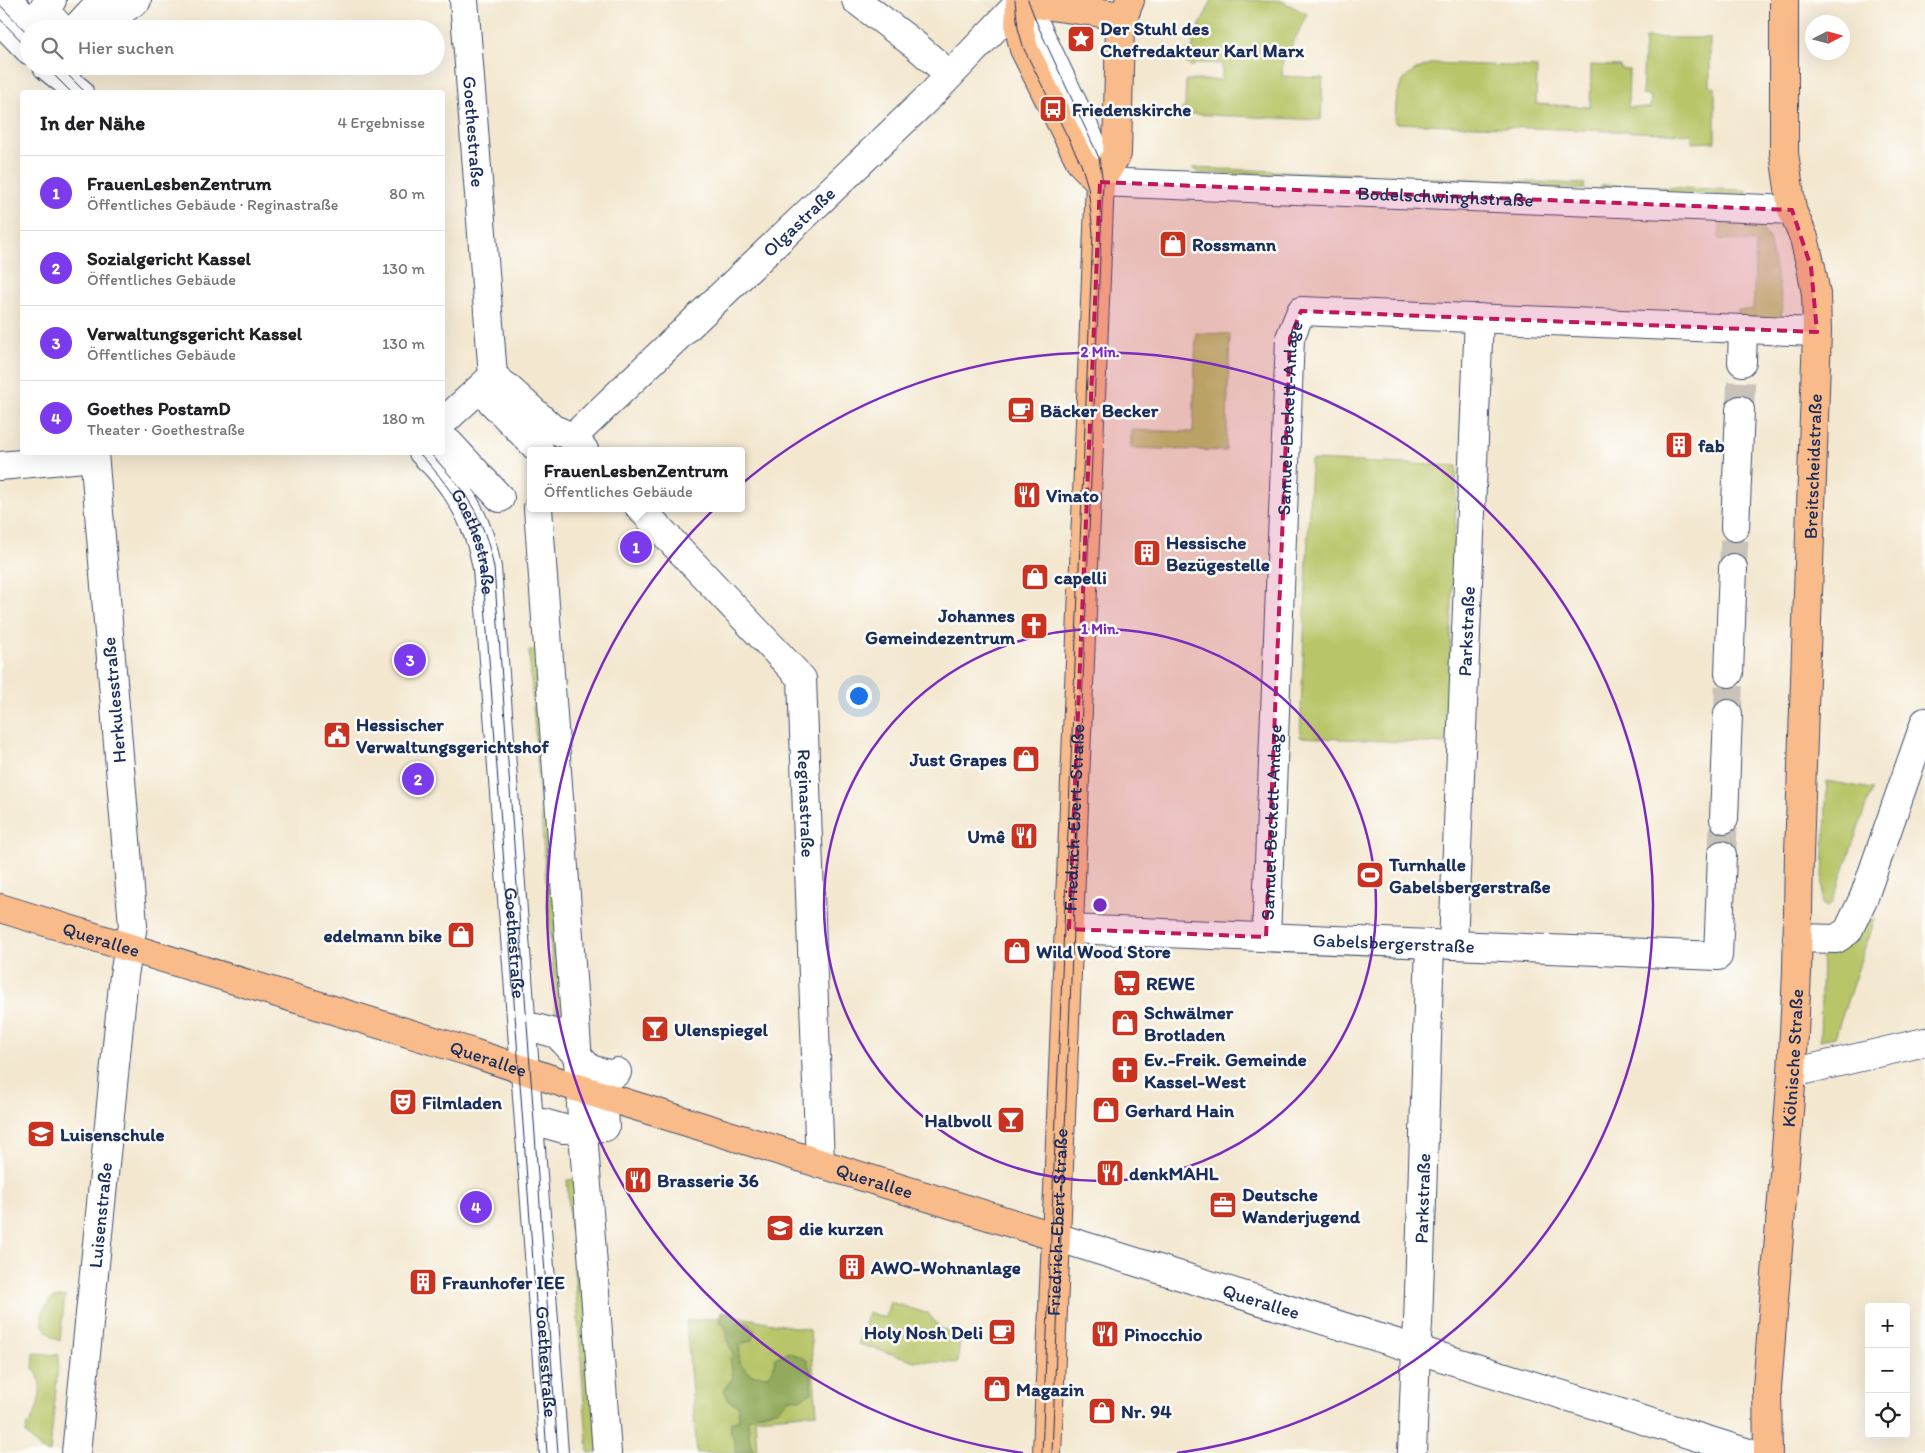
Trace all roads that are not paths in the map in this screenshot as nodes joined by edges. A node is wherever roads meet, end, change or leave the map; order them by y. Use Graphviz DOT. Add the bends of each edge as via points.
graph roads {
  1 [pos="102,0"];
  2 [pos="137,0"];
  3 [pos="464,0"];
  4 [pos="856,0"];
  5 [pos="1784,0"];
  6 [pos="1020,1"];
  7 [pos="1127,8"];
  8 [pos="23,9"];
  9 [pos="44,20"];
  10 [pos="83,20"];
  11 [pos="113,20"];
  12 [pos="950,75"];
  13 [pos="1100,182"];
  14 [pos="1792,210"];
  15 [pos="1479,318"];
  16 [pos="1743,329"];
  17 [pos="1817,332"];
  18 [pos="1742,362"];
  19 [pos="497,396"];
  20 [pos="1740,410"];
  21 [pos="446,433"];
  22 [pos="558,445"];
  23 [pos="94,455"];
  24 [pos="426,455"];
  25 [pos="0,466"];
  26 [pos="469,481"];
  27 [pos="527,496"];
  28 [pos="491,502"];
  29 [pos="538,512"];
  30 [pos="644,512"];
  31 [pos="1735,527"];
  32 [pos="1734,568"];
  33 [pos="1730,673"];
  34 [pos="1728,714"];
  35 [pos="1925,722"];
  36 [pos="1724,819"];
  37 [pos="1722,855"];
  38 [pos="0,908"];
  39 [pos="1069,929"];
  40 [pos="1266,937"];
  41 [pos="1797,938"];
  42 [pos="1442,945"];
  43 [pos="129,948"];
  44 [pos="536,1028"];
  45 [pos="1925,1042"];
  46 [pos="525,1071"];
  47 [pos="1792,1073"];
  48 [pos="547,1131"];
  49 [pos="820,1164"];
  50 [pos="1056,1237"];
  51 [pos="1416,1350"];
  52 [pos="76,1453"];
  53 [pos="554,1453"];
  54 [pos="607,1453"];
  55 [pos="1047,1453"];
  56 [pos="1412,1453"];
  57 [pos="1749,1453"];
  58 [pos="1768,1453"];
  1 -- 10 [label="street"];
  2 -- 11 [label="street"];
  3 -- 19 [label="street, Goethestraße"];
  4 -- 12 [label="street"];
  5 -- 14 [label="main road, Breitscheidstraße" via="1784,153"];
  6 -- 7 [label="main road"];
  6 -- 12 [label="street, Olgastraße"];
  6 -- 13 [label="main road" via="1019,28 1024,49 1081,163"];
  7 -- 13 [label="main road" via="1120,26 1118,154"];
  8 -- 9 [label="street"];
  12 -- 22 [label="street, Olgastraße"];
  13 -- 14 [label="street, Bodelschwinghstraße"];
  13 -- 39 [label="main road, Friedrich-Ebert-Straße"];
  14 -- 17 [label="main road, Breitscheidstraße" via="1804,238 1811,267"];
  15 -- 16 [label="street, Samuel-Beckett-Anlage"];
  15 -- 40 [label="street, Samuel-Beckett-Anlage" via="1301,311 1290,338"];
  15 -- 42 [label="street, Parkstraße"];
  16 -- 17 [label="street, Samuel-Beckett-Anlage"];
  16 -- 18 [label="street"];
  17 -- 41 [label="main road, Breitscheidstraße"];
  19 -- 21 [label="street"];
  19 -- 22 [label="street"];
  19 -- 22 [label="street" via="508,388 553,429"];
  20 -- 31 [label="street"];
  21 -- 28 [label="street"];
  23 -- 25 [label="street"];
  23 -- 43 [label="street, Herkulesstraße" via="133,925"];
  24 -- 46 [label="street, Goethestraße" via="450,480 462,499 479,533 486,561"];
  26 -- 28 [label="street"];
  27 -- 28 [label="street"];
  29 -- 44 [label="street" via="595,1071 557,1034"];
  30 -- 49 [label="street, Reginastraße" via="802,679"];
  32 -- 33 [label="street"];
  34 -- 36 [label="street"];
  35 -- 41 [label="street" via="1864,897 1848,932 1836,939"];
  37 -- 42 [label="street, Gabelsbergerstraße" via="1718,956"];
  38 -- 43 [label="main road, Querallee"];
  39 -- 40 [label="street, Gabelsbergerstraße"];
  39 -- 50 [label="main road, Friedrich-Ebert-Straße"];
  40 -- 42 [label="street, Gabelsbergerstraße"];
  41 -- 47 [label="main road, Kölnische Straße"];
  42 -- 51 [label="street, Parkstraße"];
  43 -- 46 [label="main road, Querallee"];
  43 -- 52 [label="street, Luisenstraße"];
  45 -- 47 [label="street"];
  46 -- 49 [label="main road, Querallee"];
  46 -- 53 [label="street, Goethestraße"];
  47 -- 58 [label="main road, Kölnische Straße" via="1767,1388"];
  48 -- 54 [label="street" via="599,1119"];
  49 -- 50 [label="main road, Querallee"];
  50 -- 51 [label="street, Querallee"];
  50 -- 55 [label="main road, Friedrich-Ebert-Straße"];
  51 -- 56 [label="street, Parkstraße"];
  51 -- 57 [label="street, Querallee"];
}
